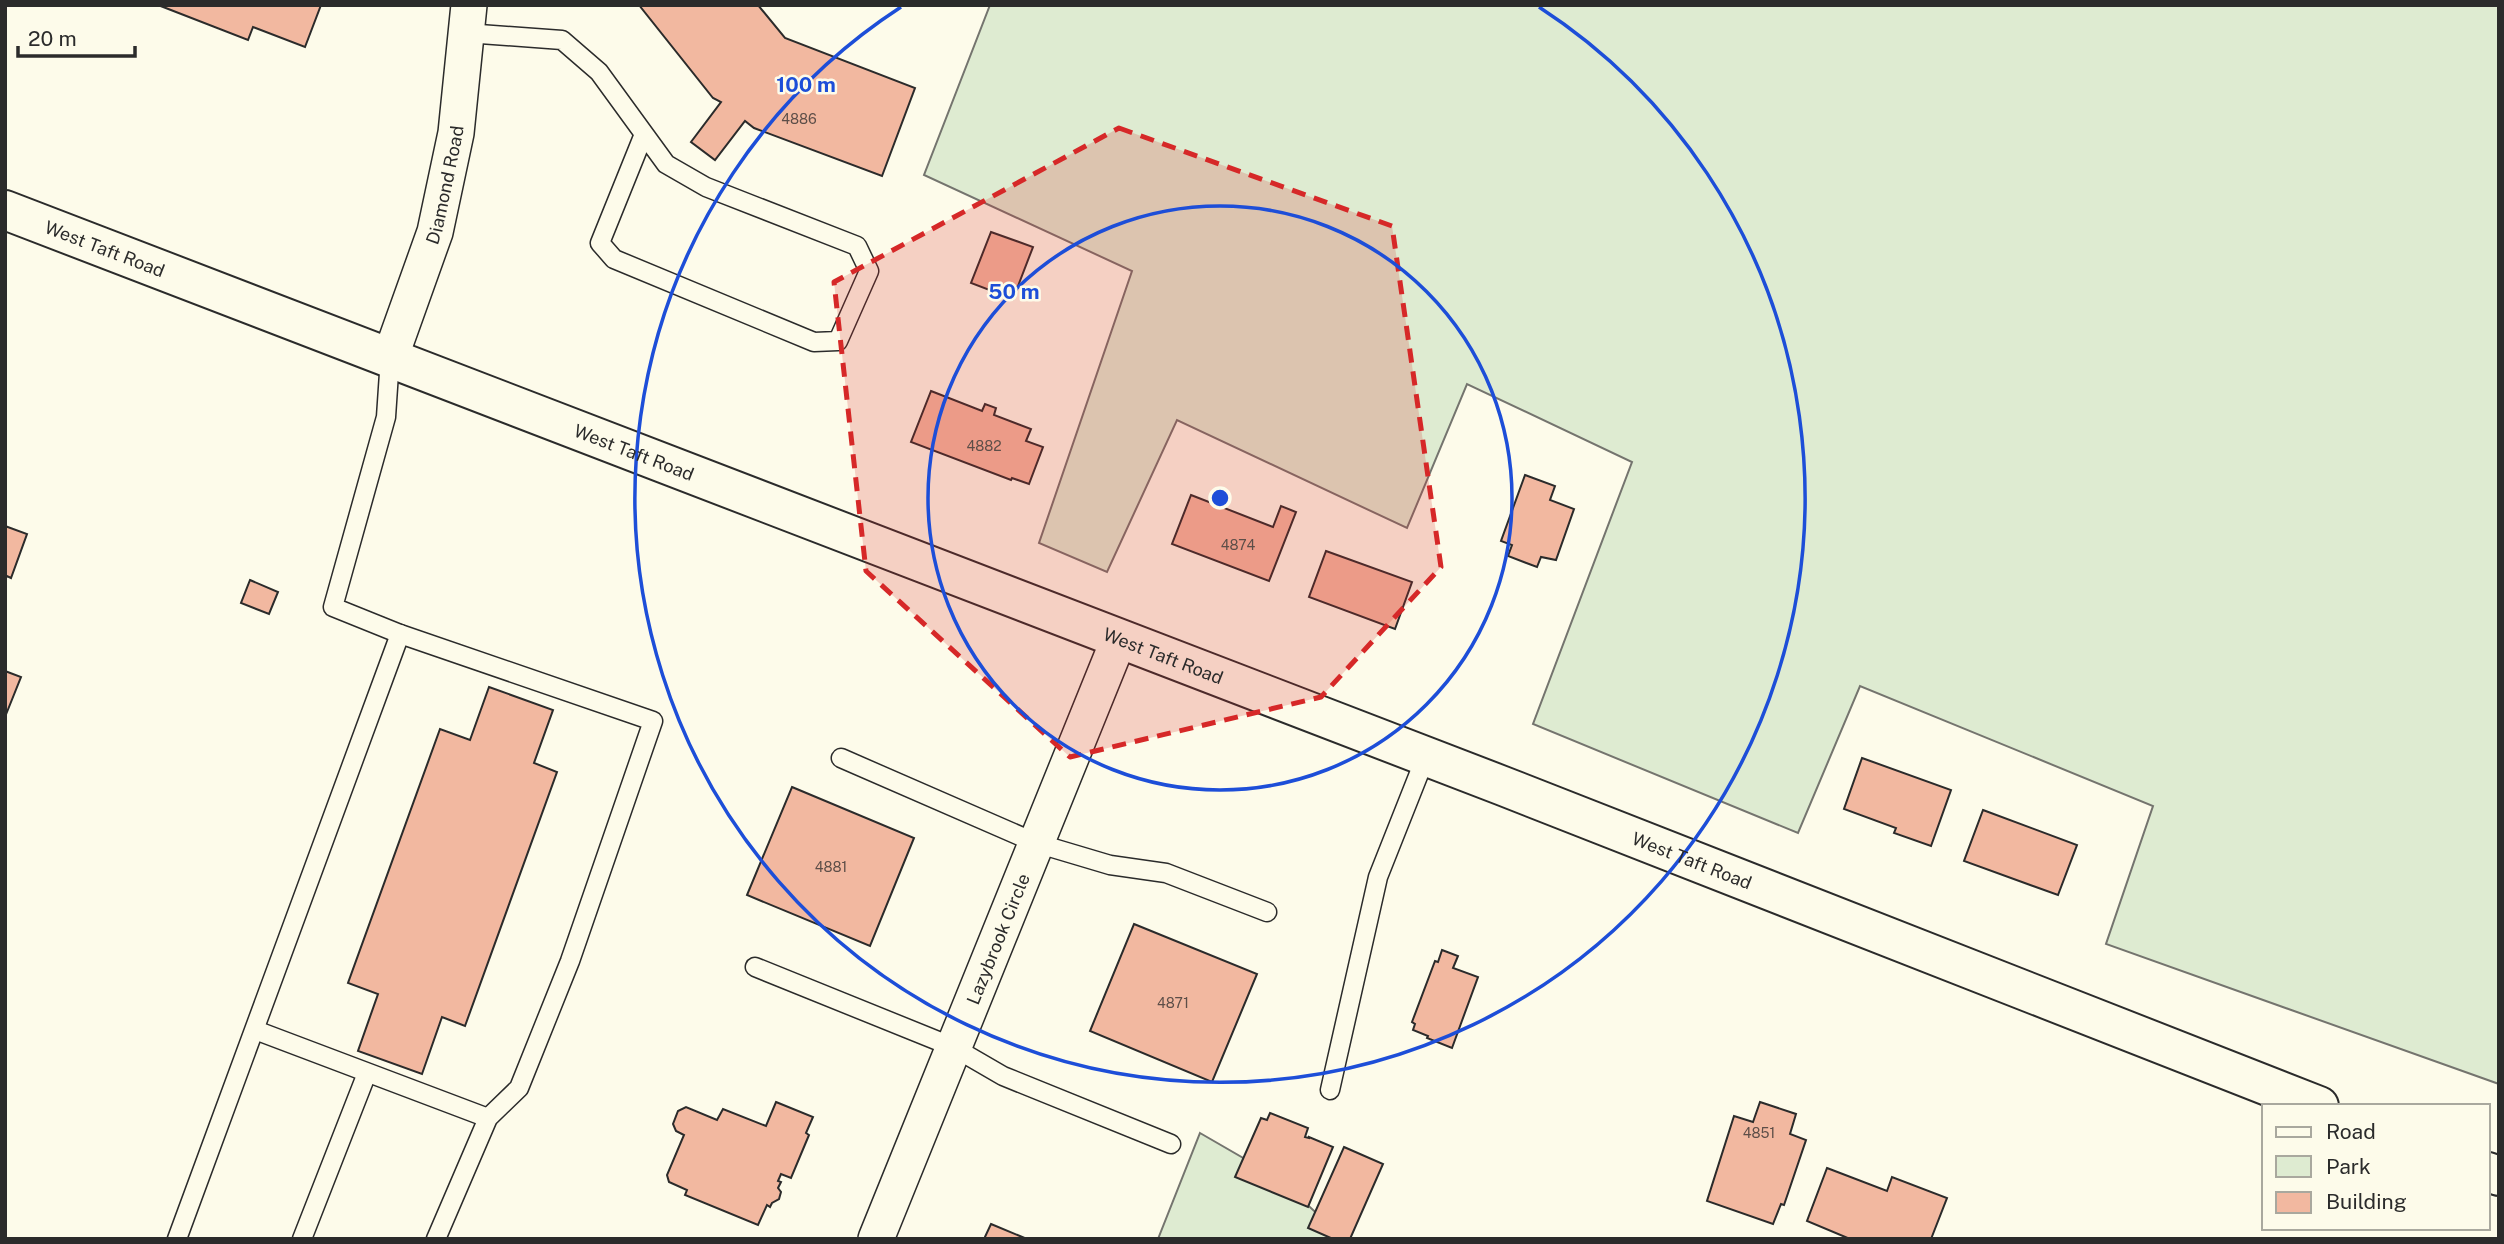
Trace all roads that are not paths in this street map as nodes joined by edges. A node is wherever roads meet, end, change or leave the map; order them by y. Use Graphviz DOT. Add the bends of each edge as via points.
graph roads {
  1 [pos="467,19"];
  2 [pos="644,134"];
  3 [pos="5,210"];
  4 [pos="390,358"];
  5 [pos="400,634"];
  6 [pos="1119,639"];
  7 [pos="1426,756"];
  8 [pos="841,758"];
  9 [pos="1036,842"];
  10 [pos="1267,912"];
  11 [pos="755,967"];
  12 [pos="256,1030"];
  13 [pos="953,1047"];
  14 [pos="367,1073"];
  15 [pos="1330,1090"];
  16 [pos="2314,1104"];
  17 [pos="488,1118"];
  18 [pos="1171,1144"];
  19 [pos="177,1239"];
  20 [pos="302,1239"];
  21 [pos="436,1239"];
  22 [pos="876,1239"];
  1 -- 2 [label="lane" via="562,40 599,72"];
  1 -- 4 [label="street, Diamond Road" via="456,133 435,232"];
  2 -- 2 [label="lane" via="666,164 706,187 857,246 869,271 838,341 814,342 614,259 600,243"];
  3 -- 4 [label="main road, West Taft Road"];
  4 -- 5 [label="lane" via="386,417 333,607"];
  4 -- 6 [label="main road, West Taft Road"];
  5 -- 12 [label="lane"];
  5 -- 17 [label="lane" via="653,721 570,961 519,1088"];
  6 -- 7 [label="main road, West Taft Road"];
  6 -- 9 [label="street, Lazybrook Circle"];
  7 -- 15 [label="lane" via="1378,877"];
  7 -- 16 [label="main road, West Taft Road"];
  8 -- 9 [label="lane"];
  9 -- 10 [label="lane" via="1110,865 1166,873"];
  9 -- 13 [label="street, Lazybrook Circle"];
  11 -- 13 [label="lane"];
  12 -- 14 [label="lane"];
  12 -- 19 [label="lane"];
  13 -- 18 [label="lane" via="1003,1076"];
  13 -- 22 [label="street, Lazybrook Circle"];
  14 -- 17 [label="lane"];
  14 -- 20 [label="lane"];
  17 -- 21 [label="lane"];
}
